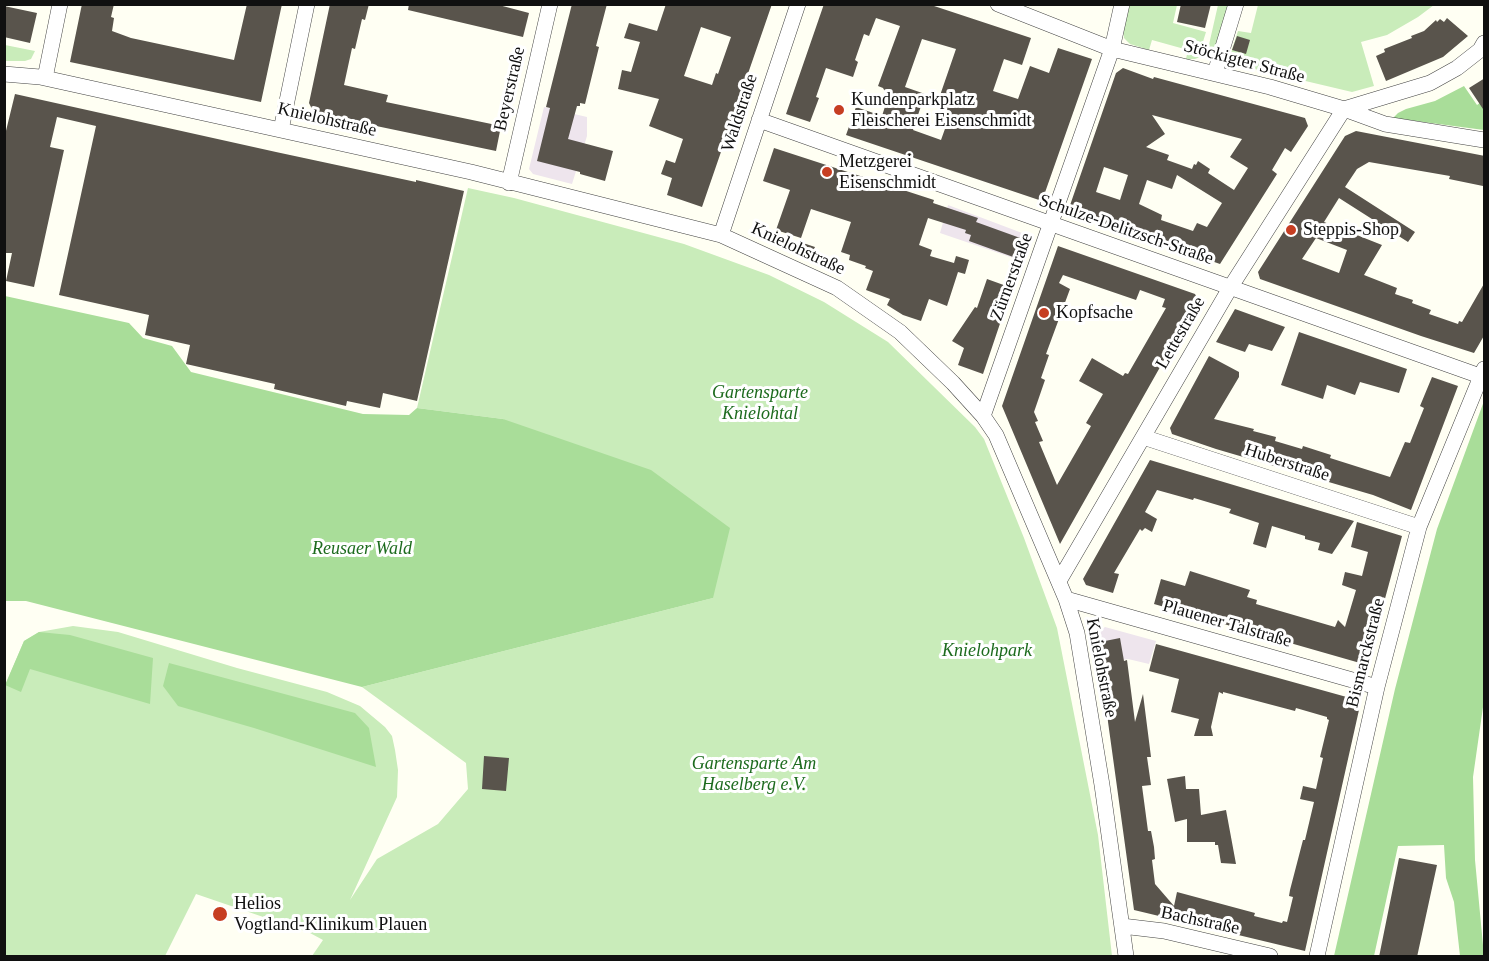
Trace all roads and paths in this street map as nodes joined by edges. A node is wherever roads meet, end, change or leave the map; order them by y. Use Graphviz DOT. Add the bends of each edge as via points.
graph roads {
  1 [pos="60,4"];
  2 [pos="307,4"];
  3 [pos="550,4"];
  4 [pos="798,4"];
  5 [pos="998,4"];
  6 [pos="1122,4"];
  7 [pos="1236,4"];
  8 [pos="1014,7"];
  9 [pos="1485,43"];
  10 [pos="1112,49"];
  11 [pos="1215,73"];
  12 [pos="4,74"];
  13 [pos="45,78"];
  14 [pos="1344,109"];
  15 [pos="759,120"];
  16 [pos="281,130"];
  17 [pos="1485,140"];
  18 [pos="509,183"];
  19 [pos="1051,224"];
  20 [pos="721,235"];
  21 [pos="1230,288"];
  22 [pos="1482,372"];
  23 [pos="983,416"];
  24 [pos="1143,437"];
  25 [pos="1419,527"];
  26 [pos="1059,581"];
  27 [pos="1066,599"];
  28 [pos="1377,687"];
  29 [pos="1122,926"];
  30 [pos="1126,957"];
  31 [pos="1270,957"];
  32 [pos="1317,957"];
  1 -- 13 [label="street"];
  2 -- 16 [label="street"];
  3 -- 18 [label="street, Beyerstraße"];
  4 -- 15 [label="street, Waldstraße"];
  5 -- 8 [label="street, Stöckigter Straße"];
  6 -- 10 [label="street, Zürnerstraße"];
  7 -- 11 [label="street"];
  8 -- 10 [label="street, Stöckigter Straße"];
  9 -- 14 [label="street" via="1457,68 1430,83"];
  10 -- 11 [label="street, Stöckigter Straße"];
  10 -- 19 [label="street, Zürnerstraße"];
  11 -- 14 [label="street, Stöckigter Straße"];
  12 -- 13 [label="street, Knielohstraße"];
  13 -- 16 [label="street, Knielohstraße"];
  14 -- 17 [label="street, Stöckigter Straße" via="1385,124"];
  14 -- 21 [label="street, Lettestraße"];
  15 -- 19 [label="street, Schulze-Delitzsch-Straße"];
  15 -- 20 [label="street, Waldstraße"];
  16 -- 18 [label="street, Knielohstraße"];
  18 -- 20 [label="street, Knielohstraße"];
  19 -- 21 [label="street, Schulze-Delitzsch-Straße"];
  19 -- 23 [label="street, Zürnerstraße"];
  20 -- 23 [label="street, Knielohstraße" via="837,288 868,309 900,332"];
  21 -- 22 [label="street, Schulze-Delitzsch-Straße"];
  21 -- 24 [label="street, Lettestraße"];
  22 -- 25 [label="street, Bismarckstraße"];
  23 -- 26 [label="street, Knielohstraße" via="996,435"];
  24 -- 25 [label="street, Huberstraße"];
  24 -- 26 [label="street, Lettestraße"];
  25 -- 28 [label="street, Bismarckstraße"];
  26 -- 27 [label="street, Knielohstraße"];
  27 -- 28 [label="street, Plauener Talstraße"];
  27 -- 29 [label="street, Knielohstraße" via="1077,633"];
  28 -- 32 [label="street, Bismarckstraße"];
  29 -- 30 [label="street, Knielohstraße"];
  29 -- 31 [label="street, Bachstraße"];
}
